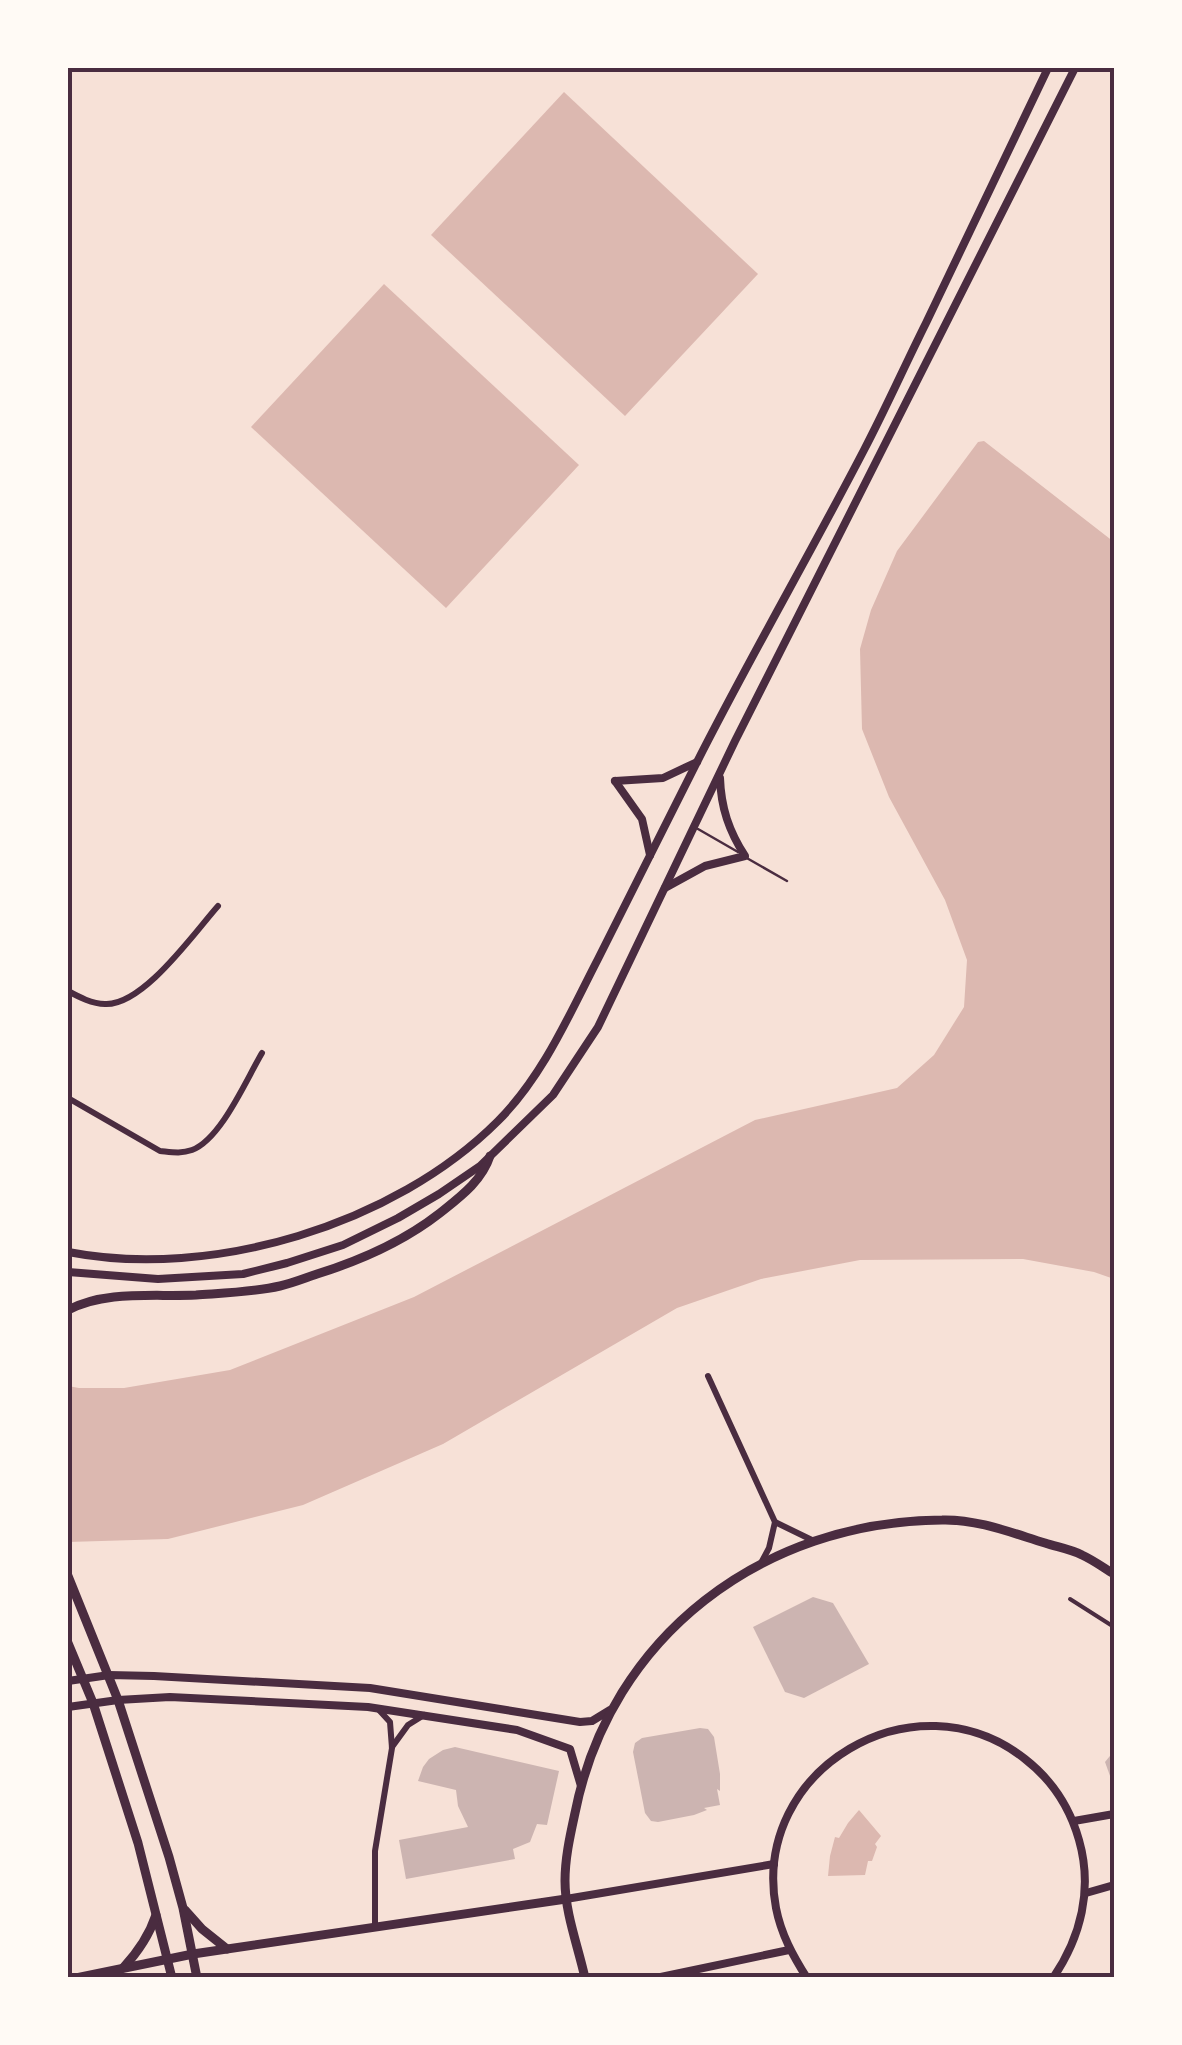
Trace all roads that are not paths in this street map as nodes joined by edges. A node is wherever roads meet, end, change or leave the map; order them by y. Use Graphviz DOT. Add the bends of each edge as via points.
graph roads {
  1 [pos="1048,68"];
  2 [pos="1075,68"];
  3 [pos="697,762"];
  4 [pos="719,774"];
  5 [pos="694,826"];
  6 [pos="650,855"];
  7 [pos="745,856"];
  8 [pos="787,881"];
  9 [pos="665,888"];
  10 [pos="218,906"];
  11 [pos="68,992"];
  12 [pos="262,1053"];
  13 [pos="68,1098"];
  14 [pos="490,1156"];
  15 [pos="68,1252"];
  16 [pos="68,1272"];
  17 [pos="68,1310"];
  18 [pos="708,1376"];
  19 [pos="775,1522"];
  20 [pos="816,1542"];
  21 [pos="760,1566"];
  22 [pos="1114,1574"];
  23 [pos="68,1576"];
  24 [pos="1070,1600"];
  25 [pos="1114,1627"];
  26 [pos="68,1643"];
  27 [pos="109,1675"];
  28 [pos="83,1679"];
  29 [pos="68,1680"];
  30 [pos="118,1700"];
  31 [pos="93,1704"];
  32 [pos="68,1707"];
  33 [pos="377,1708"];
  34 [pos="610,1710"];
  35 [pos="424,1716"];
  36 [pos="392,1748"];
  37 [pos="580,1786"];
  38 [pos="1114,1814"];
  39 [pos="1074,1821"];
  40 [pos="774,1864"];
  41 [pos="1114,1886"];
  42 [pos="1086,1892"];
  43 [pos="566,1899"];
  44 [pos="183,1908"];
  45 [pos="157,1912"];
  46 [pos="374,1928"];
  47 [pos="226,1949"];
  48 [pos="790,1950"];
  49 [pos="193,1954"];
  50 [pos="168,1959"];
  51 [pos="123,1968"];
  52 [pos="76,1978"];
  53 [pos="172,1978"];
  54 [pos="196,1978"];
  55 [pos="585,1978"];
  56 [pos="656,1978"];
  57 [pos="807,1978"];
  58 [pos="1053,1978"];
  1 -- 3 [label="main road" via="866,448"];
  2 -- 4 [label="main road"];
  3 -- 6 [label="main road"];
  3 -- 6 [label="main road" via="663,778 615,780 642,819"];
  4 -- 5 [label="main road"];
  4 -- 7 [label="main road" via="724,813"];
  5 -- 7 [label="lane"];
  5 -- 9 [label="main road"];
  6 -- 15 [label="main road" via="526,1090 466,1149 424,1178 380,1204 278,1243 153,1259"];
  7 -- 8 [label="lane"];
  7 -- 9 [label="main road" via="706,866"];
  9 -- 14 [label="main road" via="598,1027 553,1095"];
  10 -- 11 [label="street" via="128,999 108,1005"];
  12 -- 13 [label="street" via="218,1128 192,1150 160,1151"];
  14 -- 16 [label="main road" via="398,1218 287,1263 243,1274 158,1279"];
  14 -- 17 [label="main road" via="485,1172 427,1224 360,1260 281,1286 115,1297"];
  18 -- 19 [label="street"];
  19 -- 20 [label="street"];
  19 -- 21 [label="street"];
  20 -- 21 [label="main road"];
  20 -- 22 [label="main road" via="878,1526 945,1520 1012,1532"];
  21 -- 34 [label="main road" via="678,1621"];
  23 -- 27 [label="main road"];
  24 -- 25 [label="street"];
  26 -- 28 [label="main road"];
  27 -- 28 [label="main road"];
  27 -- 30 [label="main road"];
  27 -- 34 [label="main road" via="370,1688 580,1722"];
  28 -- 29 [label="main road"];
  28 -- 31 [label="main road"];
  30 -- 31 [label="main road"];
  30 -- 33 [label="main road" via="170,1696"];
  30 -- 44 [label="main road"];
  31 -- 32 [label="main road"];
  31 -- 45 [label="main road"];
  33 -- 35 [label="main road"];
  33 -- 36 [label="street" via="390,1722"];
  34 -- 37 [label="main road"];
  35 -- 36 [label="street"];
  35 -- 37 [label="main road" via="517,1730 570,1749"];
  36 -- 46 [label="street" via="375,1850"];
  37 -- 43 [label="main road" via="566,1858"];
  38 -- 39 [label="main road"];
  39 -- 40 [label="main road" via="1038,1769 1013,1750 954,1727 922,1725 862,1740 812,1778 781,1833"];
  39 -- 42 [label="main road"];
  40 -- 43 [label="main road"];
  40 -- 48 [label="main road" via="776,1907"];
  41 -- 42 [label="main road"];
  42 -- 58 [label="main road" via="1080,1926"];
  43 -- 46 [label="main road"];
  43 -- 55 [label="main road"];
  44 -- 47 [label="main road"];
  44 -- 49 [label="main road"];
  45 -- 50 [label="main road"];
  45 -- 51 [label="main road"];
  46 -- 47 [label="main road"];
  47 -- 49 [label="main road"];
  48 -- 56 [label="main road"];
  48 -- 57 [label="main road"];
  49 -- 50 [label="main road"];
  49 -- 54 [label="main road"];
  50 -- 51 [label="main road"];
  50 -- 53 [label="main road"];
  51 -- 52 [label="main road"];
}
